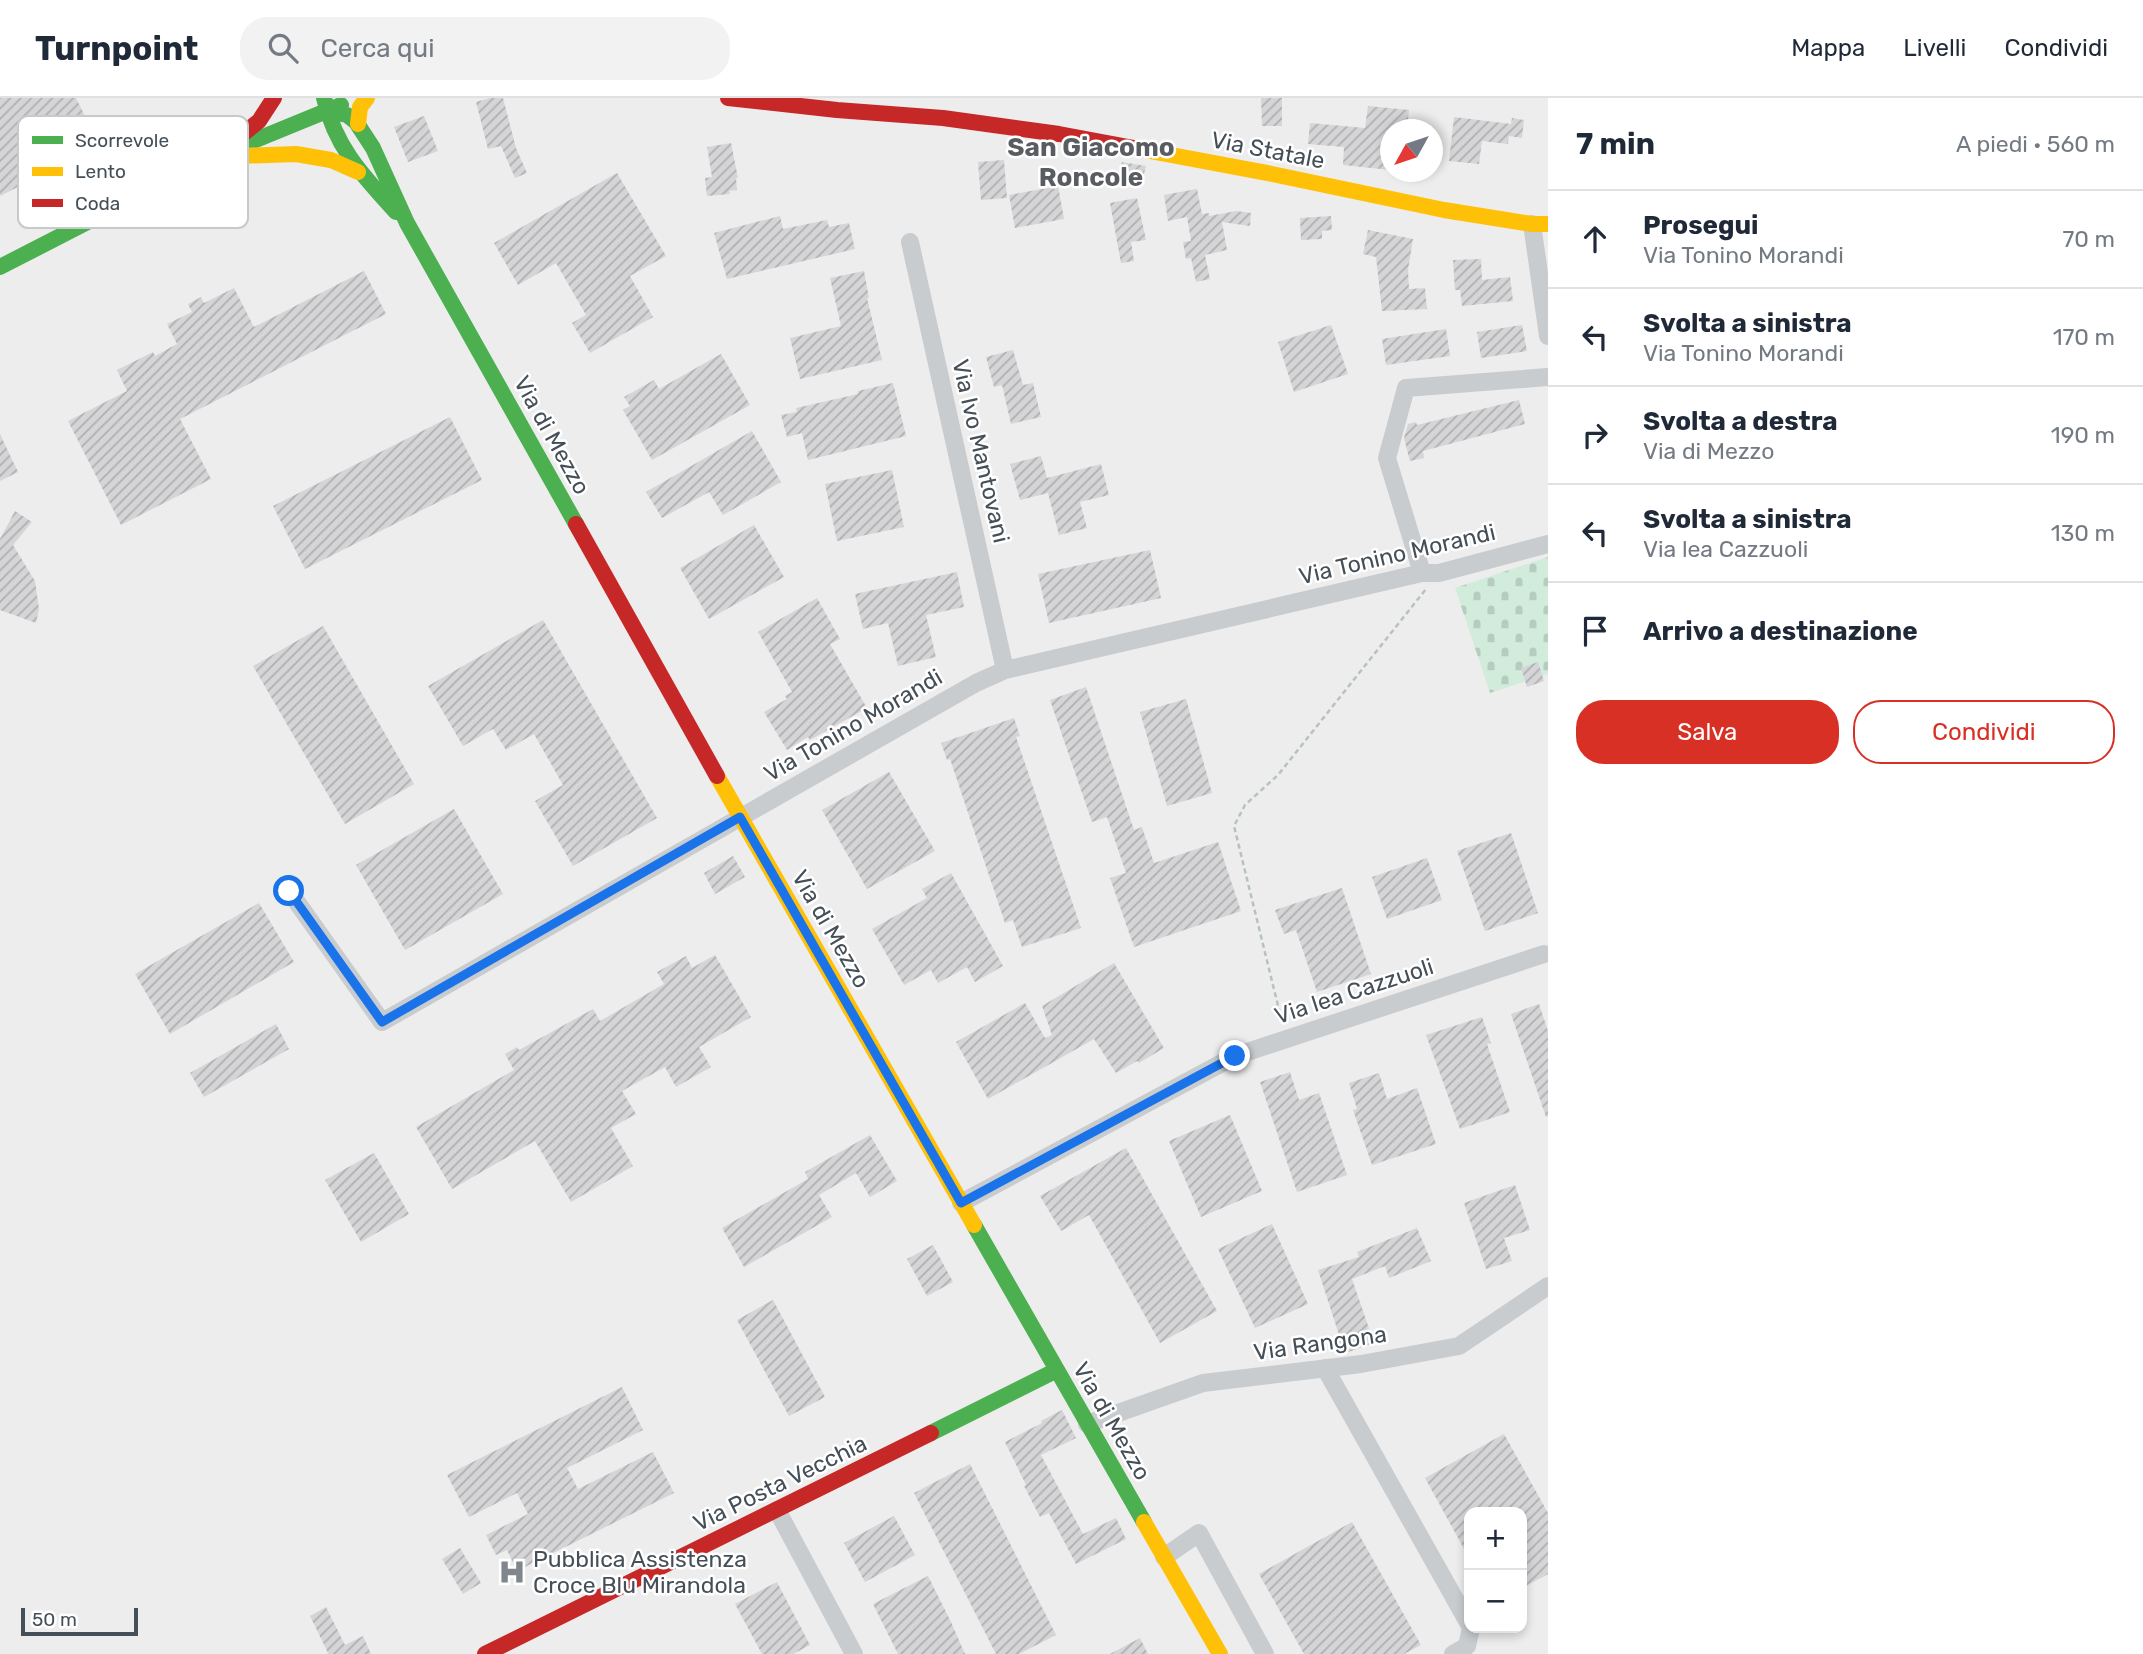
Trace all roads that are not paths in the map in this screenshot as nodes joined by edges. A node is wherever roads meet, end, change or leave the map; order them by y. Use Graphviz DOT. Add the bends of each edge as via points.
graph roads {
  1 [pos="274,98"];
  2 [pos="314,98"];
  3 [pos="355,98"];
  4 [pos="366,98"];
  5 [pos="728,98"];
  6 [pos="791,101"];
  7 [pos="325,105"];
  8 [pos="358,124"];
  9 [pos="248,130"];
  10 [pos="248,141"];
  11 [pos="248,156"];
  12 [pos="358,172"];
  13 [pos="407,223"];
  14 [pos="1540,224"];
  15 [pos="76,228"];
  16 [pos="909,242"];
  17 [pos="0,267"];
  18 [pos="1548,336"];
  19 [pos="1548,377"];
  20 [pos="1548,544"];
  21 [pos="1431,573"];
  22 [pos="1004,670"];
  23 [pos="740,817"];
  24 [pos="289,891"];
  25 [pos="1544,954"];
  26 [pos="961,1203"];
  27 [pos="1548,1286"];
  28 [pos="1325,1368"];
  29 [pos="1057,1370"];
  30 [pos="1087,1424"];
  31 [pos="777,1510"];
  32 [pos="1164,1556"];
  33 [pos="1464,1615"];
  34 [pos="1469,1633"];
  35 [pos="485,1654"];
  36 [pos="854,1654"];
  37 [pos="1220,1654"];
  38 [pos="1265,1654"];
  39 [pos="1453,1654"];
  1 -- 9 [label="street"];
  2 -- 7 [label="street"];
  3 -- 7 [label="street"];
  4 -- 8 [label="street"];
  5 -- 6 [label="street, Via Statale"];
  6 -- 14 [label="street, Via Statale" via="1059,134"];
  7 -- 8 [label="street"];
  7 -- 10 [label="street"];
  7 -- 12 [label="street" via="337,140"];
  8 -- 13 [label="street" via="391,181"];
  11 -- 12 [label="street" via="296,154 331,160"];
  12 -- 13 [label="street"];
  13 -- 23 [label="street, Via di Mezzo"];
  14 -- 18 [label="street"];
  15 -- 17 [label="street"];
  16 -- 22 [label="street, Via Ivo Mantovani"];
  19 -- 21 [label="street" via="1406,388 1387,458"];
  20 -- 21 [label="street, Via Tonino Morandi"];
  21 -- 22 [label="street, Via Tonino Morandi"];
  22 -- 23 [label="street, Via Tonino Morandi"];
  23 -- 24 [label="street, Via Tonino Morandi" via="382,1022"];
  23 -- 26 [label="street, Via di Mezzo"];
  25 -- 26 [label="street, Via lea Cazzuoli" via="1235,1056"];
  26 -- 29 [label="street, Via di Mezzo"];
  27 -- 28 [label="street, Via Rangona" via="1459,1346"];
  28 -- 30 [label="street, Via Rangona" via="1203,1383"];
  28 -- 33 [label="street"];
  29 -- 30 [label="street, Via di Mezzo"];
  29 -- 31 [label="street, Via Posta Vecchia"];
  30 -- 32 [label="street, Via di Mezzo"];
  31 -- 35 [label="street, Via Posta Vecchia"];
  31 -- 36 [label="street"];
  32 -- 37 [label="street, Via di Mezzo"];
  32 -- 38 [label="street" via="1199,1533"];
  34 -- 39 [label="street" via="1467,1646"];
}
